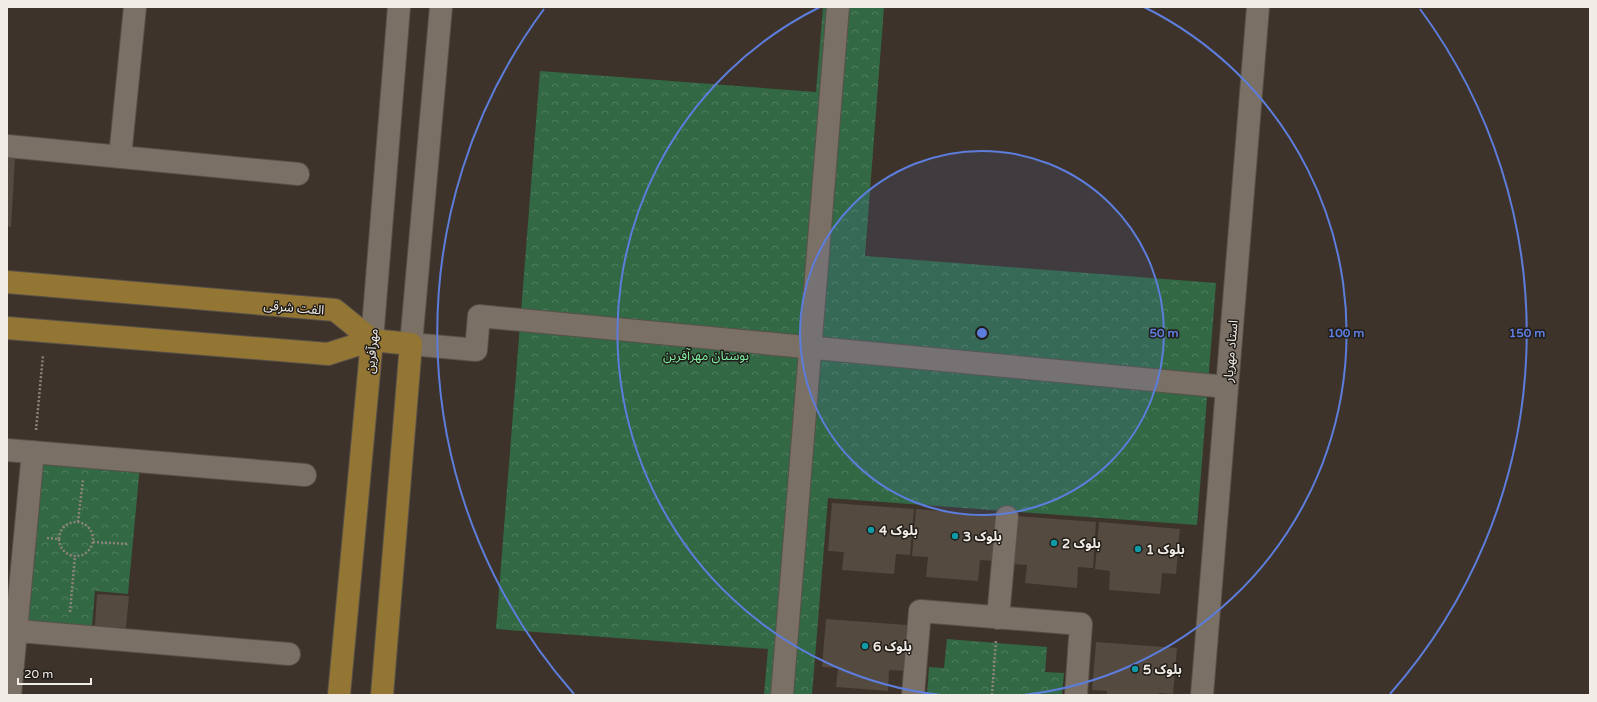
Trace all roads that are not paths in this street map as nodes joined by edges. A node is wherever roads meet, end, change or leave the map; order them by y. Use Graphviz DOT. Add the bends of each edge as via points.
graph roads {
  1 [pos="134,7"];
  2 [pos="399,7"];
  3 [pos="441,7"];
  4 [pos="838,7"];
  5 [pos="1258,7"];
  6 [pos="7,146"];
  7 [pos="120,157"];
  8 [pos="298,174"];
  9 [pos="7,282"];
  10 [pos="7,328"];
  11 [pos="372,340"];
  12 [pos="411,344"];
  13 [pos="810,348"];
  14 [pos="1227,387"];
  15 [pos="7,450"];
  16 [pos="33,452"];
  17 [pos="305,475"];
  18 [pos="1007,517"];
  19 [pos="998,618"];
  20 [pos="12,630"];
  21 [pos="289,654"];
  22 [pos="10,695"];
  23 [pos="339,695"];
  24 [pos="382,695"];
  25 [pos="782,695"];
  26 [pos="913,695"];
  27 [pos="1076,695"];
  28 [pos="1202,695"];
  1 -- 7 [label="street"];
  2 -- 11 [label="street, مهرآفرین"];
  3 -- 12 [label="street"];
  4 -- 13 [label="street"];
  5 -- 14 [label="street, استاد مهریار"];
  6 -- 7 [label="street"];
  7 -- 8 [label="street"];
  9 -- 11 [label="main road, الفت شرقی" via="335,310"];
  10 -- 11 [label="main road" via="328,354"];
  11 -- 12 [label="main road"];
  11 -- 23 [label="main road, مهرآفرین"];
  12 -- 13 [label="street" via="476,350 479,316"];
  12 -- 24 [label="main road"];
  13 -- 14 [label="street"];
  13 -- 25 [label="street"];
  14 -- 28 [label="street, استاد مهریار"];
  15 -- 16 [label="street"];
  16 -- 17 [label="street"];
  16 -- 20 [label="street"];
  18 -- 19 [label="street"];
  19 -- 26 [label="street" via="920,611"];
  19 -- 27 [label="street" via="1082,624"];
  20 -- 21 [label="street"];
  20 -- 22 [label="street"];
}
